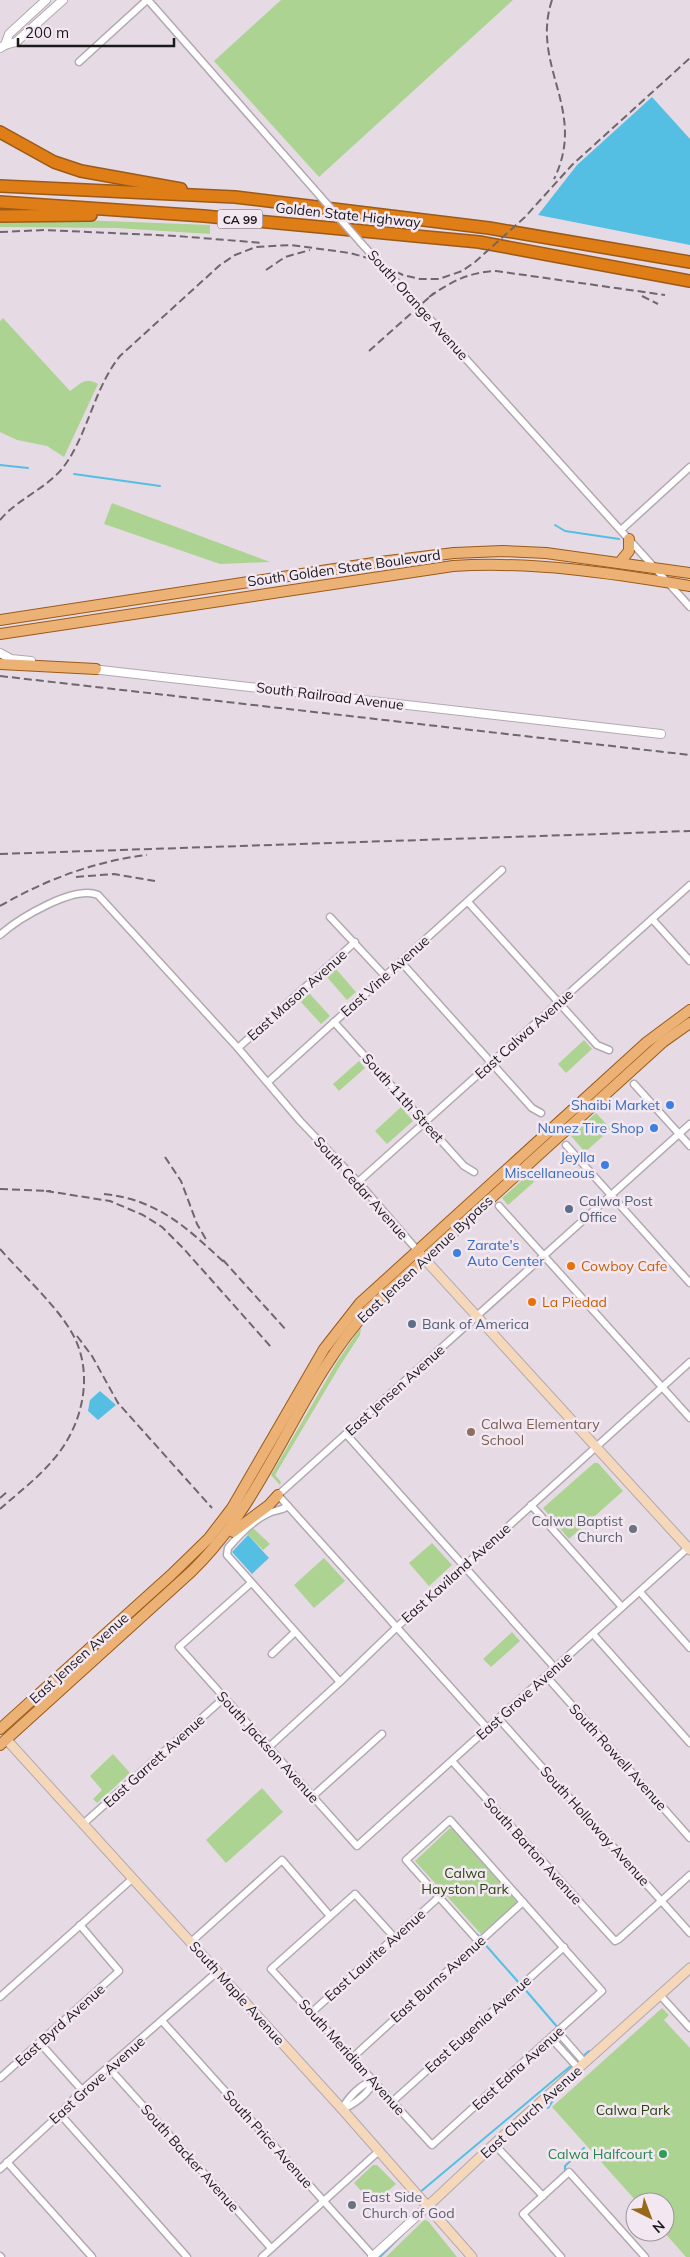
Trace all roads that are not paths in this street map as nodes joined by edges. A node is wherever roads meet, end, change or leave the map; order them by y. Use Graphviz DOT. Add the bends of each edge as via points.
graph roads {
  1 [pos="46,0"];
  2 [pos="62,0"];
  3 [pos="147,0"];
  4 [pos="2,47"];
  5 [pos="79,62"];
  6 [pos="0,132"];
  7 [pos="0,186"];
  8 [pos="235,197"];
  9 [pos="0,202"];
  10 [pos="0,216"];
  11 [pos="204,216"];
  12 [pos="690,262"];
  13 [pos="690,281"];
  14 [pos="690,467"];
  15 [pos="621,530"];
  16 [pos="629,539"];
  17 [pos="620,562"];
  18 [pos="656,568"];
  19 [pos="690,573"];
  20 [pos="668,582"];
  21 [pos="690,586"];
  22 [pos="690,607"];
  23 [pos="0,620"];
  24 [pos="0,634"];
  25 [pos="0,653"];
  26 [pos="0,664"];
  27 [pos="96,669"];
  28 [pos="662,734"];
  29 [pos="502,870"];
  30 [pos="690,885"];
  31 [pos="468,902"];
  32 [pos="330,917"];
  33 [pos="652,919"];
  34 [pos="0,935"];
  35 [pos="355,942"];
  36 [pos="690,961"];
  37 [pos="401,962"];
  38 [pos="385,976"];
  39 [pos="559,1002"];
  40 [pos="690,1010"];
  41 [pos="334,1022"];
  42 [pos="690,1023"];
  43 [pos="238,1048"];
  44 [pos="609,1050"];
  45 [pos="492,1062"];
  46 [pos="268,1082"];
  47 [pos="634,1084"];
  48 [pos="541,1113"];
  49 [pos="425,1122"];
  50 [pos="690,1124"];
  51 [pos="679,1134"];
  52 [pos="566,1145"];
  53 [pos="690,1146"];
  54 [pos="474,1172"];
  55 [pos="358,1182"];
  56 [pos="612,1195"];
  57 [pos="499,1206"];
  58 [pos="420,1254"];
  59 [pos="545,1255"];
  60 [pos="690,1283"];
  61 [pos="477,1317"];
  62 [pos="690,1362"];
  63 [pos="662,1387"];
  64 [pos="690,1418"];
  65 [pos="346,1434"];
  66 [pos="597,1446"];
  67 [pos="278,1495"];
  68 [pos="531,1505"];
  69 [pos="288,1506"];
  70 [pos="221,1523"];
  71 [pos="218,1544"];
  72 [pos="689,1548"];
  73 [pos="464,1566"];
  74 [pos="251,1583"];
  75 [pos="640,1592"];
  76 [pos="622,1607"];
  77 [pos="396,1627"];
  78 [pos="295,1632"];
  79 [pos="593,1634"];
  80 [pos="690,1648"];
  81 [pos="272,1654"];
  82 [pos="555,1668"];
  83 [pos="546,1676"];
  84 [pos="340,1682"];
  85 [pos="224,1698"];
  86 [pos="499,1719"];
  87 [pos="488,1729"];
  88 [pos="382,1734"];
  89 [pos="2,1736"];
  90 [pos="690,1743"];
  91 [pos="268,1747"];
  92 [pos="452,1761"];
  93 [pos="313,1796"];
  94 [pos="83,1824"];
  95 [pos="690,1838"];
  96 [pos="357,1846"];
  97 [pos="690,1875"];
  98 [pos="132,1878"];
  99 [pos="439,1897"];
  100 [pos="662,1901"];
  101 [pos="523,1902"];
  102 [pos="330,1916"];
  103 [pos="80,1925"];
  104 [pos="690,1933"];
  105 [pos="394,1937"];
  106 [pos="191,1942"];
  107 [pos="479,1942"];
  108 [pos="564,1947"];
  109 [pos="690,1968"];
  110 [pos="218,1972"];
  111 [pos="660,1995"];
  112 [pos="0,1997"];
  113 [pos="312,2013"];
  114 [pos="163,2022"];
  115 [pos="690,2028"];
  116 [pos="558,2032"];
  117 [pos="551,2038"];
  118 [pos="40,2043"];
  119 [pos="352,2057"];
  120 [pos="582,2066"];
  121 [pos="109,2068"];
  122 [pos="0,2078"];
  123 [pos="374,2081"];
  124 [pos="82,2090"];
  125 [pos="392,2101"];
  126 [pos="342,2109"];
  127 [pos="60,2114"];
  128 [pos="494,2144"];
  129 [pos="432,2146"];
  130 [pos="379,2151"];
  131 [pos="8,2162"];
  132 [pos="0,2169"];
  133 [pos="543,2196"];
  134 [pos="324,2201"];
  135 [pos="428,2206"];
  136 [pos="272,2248"];
  137 [pos="373,2256"];
  138 [pos="92,2257"];
  139 [pos="187,2257"];
  140 [pos="262,2257"];
  141 [pos="472,2257"];
  142 [pos="561,2257"];
  143 [pos="645,2257"];
  1 -- 4 [label="street" via="9,34"];
  2 -- 4 [label="street" via="16,42"];
  3 -- 5 [label="street"];
  3 -- 15 [label="street, South Orange Avenue, bridge"];
  6 -- 8 [label="highway" via="54,162 81,172"];
  7 -- 8 [label="highway, Golden State Highway / CA 99"];
  8 -- 12 [label="highway, Golden State Highway / CA 99" via="489,228"];
  9 -- 11 [label="highway, Golden State Highway / CA 99"];
  10 -- 11 [label="highway"];
  11 -- 13 [label="highway, Golden State Highway / CA 99" via="479,242"];
  14 -- 15 [label="street"];
  15 -- 16 [label="street, South Orange Avenue"];
  16 -- 17 [label="main road" via="629,551"];
  16 -- 18 [label="street, South Orange Avenue"];
  17 -- 18 [label="main road, South Golden State Boulevard"];
  17 -- 23 [label="main road, South Golden State Boulevard" via="535,552 454,552"];
  18 -- 19 [label="main road, South Golden State Boulevard"];
  18 -- 20 [label="street, South Orange Avenue"];
  20 -- 21 [label="main road, South Golden State Boulevard"];
  20 -- 22 [label="street, South Orange Avenue"];
  20 -- 24 [label="main road, South Golden State Boulevard" via="547,566 453,566"];
  25 -- 27 [label="street, South Railroad Avenue" via="11,659"];
  26 -- 27 [label="main road"];
  27 -- 28 [label="street, South Railroad Avenue"];
  29 -- 31 [label="street, East Vine Avenue"];
  30 -- 33 [label="street, East Calwa Avenue"];
  31 -- 37 [label="street, East Vine Avenue"];
  31 -- 39 [label="street"];
  32 -- 35 [label="street"];
  33 -- 36 [label="street"];
  33 -- 39 [label="street, East Calwa Avenue"];
  34 -- 43 [label="street, South Cedar Avenue" via="17,920 39,908 77,894 94,894 102,898"];
  35 -- 38 [label="street"];
  35 -- 43 [label="street, East Mason Avenue"];
  37 -- 38 [label="street, East Vine Avenue"];
  37 -- 45 [label="street"];
  38 -- 41 [label="street, East Vine Avenue"];
  39 -- 44 [label="street" via="597,1045"];
  39 -- 45 [label="street, East Calwa Avenue"];
  40 -- 58 [label="main road, East Jensen Avenue Bypass" via="648,1042"];
  41 -- 46 [label="street, East Vine Avenue"];
  41 -- 49 [label="street, South 11th Street"];
  42 -- 58 [label="main road, East Jensen Avenue Bypass" via="663,1042"];
  43 -- 46 [label="street, South Cedar Avenue"];
  45 -- 48 [label="street" via="532,1108"];
  45 -- 49 [label="street, East Calwa Avenue"];
  46 -- 55 [label="street, South Cedar Avenue"];
  47 -- 51 [label="street"];
  49 -- 54 [label="street, South 11th Street" via="464,1166"];
  49 -- 55 [label="street, East Calwa Avenue"];
  50 -- 51 [label="street, East Jensen Avenue"];
  51 -- 53 [label="street"];
  51 -- 56 [label="street, East Jensen Avenue"];
  52 -- 56 [label="street"];
  55 -- 58 [label="street, South Cedar Avenue"];
  56 -- 59 [label="street, East Jensen Avenue"];
  56 -- 60 [label="street"];
  57 -- 59 [label="street"];
  58 -- 61 [label="main road, South Cedar Avenue"];
  58 -- 70 [label="main road, East Jensen Avenue Bypass" via="366,1296 331,1339"];
  58 -- 71 [label="main road, East Jensen Avenue Bypass" via="346,1336 245,1508"];
  59 -- 61 [label="street, East Jensen Avenue"];
  59 -- 63 [label="street"];
  61 -- 65 [label="street, East Jensen Avenue"];
  61 -- 66 [label="main road, South Cedar Avenue"];
  62 -- 63 [label="street, East Kaviland Avenue"];
  63 -- 64 [label="street"];
  63 -- 66 [label="street, East Kaviland Avenue"];
  65 -- 67 [label="street, East Jensen Avenue"];
  65 -- 73 [label="street"];
  66 -- 68 [label="street, East Kaviland Avenue"];
  66 -- 72 [label="main road, South Cedar Avenue"];
  67 -- 69 [label="street"];
  67 -- 71 [label="main road"];
  68 -- 73 [label="street, East Kaviland Avenue"];
  68 -- 76 [label="street"];
  69 -- 74 [label="street" via="254,1523 228,1548 228,1557"];
  69 -- 77 [label="street"];
  70 -- 89 [label="main road, East Jensen Avenue" via="191,1557"];
  71 -- 89 [label="main road, East Jensen Avenue" via="192,1571"];
  72 -- 75 [label="street, East Grove Avenue"];
  73 -- 77 [label="street, East Kaviland Avenue"];
  73 -- 82 [label="street"];
  74 -- 78 [label="street"];
  74 -- 85 [label="street, South Jackson Avenue" via="179,1647"];
  75 -- 76 [label="street, East Grove Avenue"];
  75 -- 80 [label="street"];
  76 -- 79 [label="street, East Grove Avenue"];
  77 -- 84 [label="street, East Kaviland Avenue"];
  77 -- 87 [label="street"];
  78 -- 81 [label="street"];
  78 -- 84 [label="street"];
  79 -- 82 [label="street, East Grove Avenue"];
  79 -- 90 [label="street"];
  82 -- 83 [label="street, East Grove Avenue"];
  83 -- 86 [label="street, East Grove Avenue"];
  83 -- 95 [label="street, South Rowell Avenue"];
  84 -- 91 [label="street, East Kaviland Avenue"];
  85 -- 91 [label="street, South Jackson Avenue"];
  85 -- 94 [label="street, East Garrett Avenue"];
  86 -- 87 [label="street, East Grove Avenue"];
  86 -- 100 [label="street, South Holloway Avenue"];
  87 -- 92 [label="street, East Grove Avenue"];
  88 -- 93 [label="street"];
  89 -- 94 [label="main road, South Maple Avenue"];
  91 -- 93 [label="street, South Jackson Avenue"];
  92 -- 96 [label="street, East Grove Avenue"];
  92 -- 100 [label="street, South Barton Avenue" via="615,1940"];
  93 -- 96 [label="street, South Jackson Avenue"];
  94 -- 98 [label="main road, South Maple Avenue"];
  97 -- 100 [label="street"];
  98 -- 103 [label="street"];
  98 -- 106 [label="main road, South Maple Avenue"];
  99 -- 101 [label="street" via="406,1860 450,1820"];
  99 -- 105 [label="street, East Laurite Avenue"];
  99 -- 107 [label="street"];
  100 -- 104 [label="street, South Holloway Avenue"];
  101 -- 107 [label="street, East Burns Avenue"];
  101 -- 108 [label="street"];
  102 -- 105 [label="street" via="355,1894"];
  102 -- 106 [label="street" via="282,1860"];
  102 -- 113 [label="street, South Meridian Avenue" via="271,1969"];
  103 -- 112 [label="street"];
  103 -- 118 [label="street, East Byrd Avenue" via="119,1971"];
  105 -- 113 [label="street, East Laurite Avenue"];
  106 -- 110 [label="main road, South Maple Avenue"];
  107 -- 119 [label="street, East Burns Avenue"];
  108 -- 116 [label="street, East Edna Avenue" via="602,1991"];
  108 -- 125 [label="street, East Eugenia Avenue"];
  109 -- 111 [label="main road, East Church Avenue"];
  110 -- 114 [label="street, East Grove Avenue"];
  110 -- 126 [label="main road, South Maple Avenue"];
  111 -- 115 [label="street"];
  111 -- 120 [label="main road, East Church Avenue"];
  113 -- 119 [label="street, South Meridian Avenue"];
  114 -- 121 [label="street, East Grove Avenue"];
  114 -- 134 [label="street, South Price Avenue"];
  116 -- 117 [label="street, East Edna Avenue"];
  116 -- 120 [label="street"];
  117 -- 120 [label="street"];
  117 -- 129 [label="street, East Edna Avenue"];
  118 -- 122 [label="street, East Byrd Avenue"];
  118 -- 124 [label="street"];
  119 -- 123 [label="street, South Meridian Avenue"];
  120 -- 128 [label="main road, East Church Avenue"];
  121 -- 124 [label="street, East Grove Avenue"];
  121 -- 136 [label="street, South Backer Avenue"];
  123 -- 125 [label="street, South Meridian Avenue"];
  123 -- 126 [label="street" via="367,2082 346,2101"];
  124 -- 127 [label="street, East Grove Avenue"];
  125 -- 129 [label="street, South Meridian Avenue"];
  126 -- 130 [label="main road, South Maple Avenue"];
  127 -- 131 [label="street, East Grove Avenue"];
  127 -- 139 [label="street"];
  128 -- 133 [label="street"];
  128 -- 135 [label="main road, East Church Avenue"];
  130 -- 134 [label="street"];
  130 -- 135 [label="main road, South Maple Avenue"];
  131 -- 132 [label="street, East Grove Avenue"];
  131 -- 138 [label="street"];
  133 -- 142 [label="street" via="523,2214"];
  133 -- 143 [label="street" via="569,2172"];
  134 -- 136 [label="street"];
  134 -- 137 [label="street, South Price Avenue"];
  135 -- 137 [label="street, East Church Avenue"];
  135 -- 141 [label="main road, South Maple Avenue"];
  136 -- 140 [label="street"];
}
